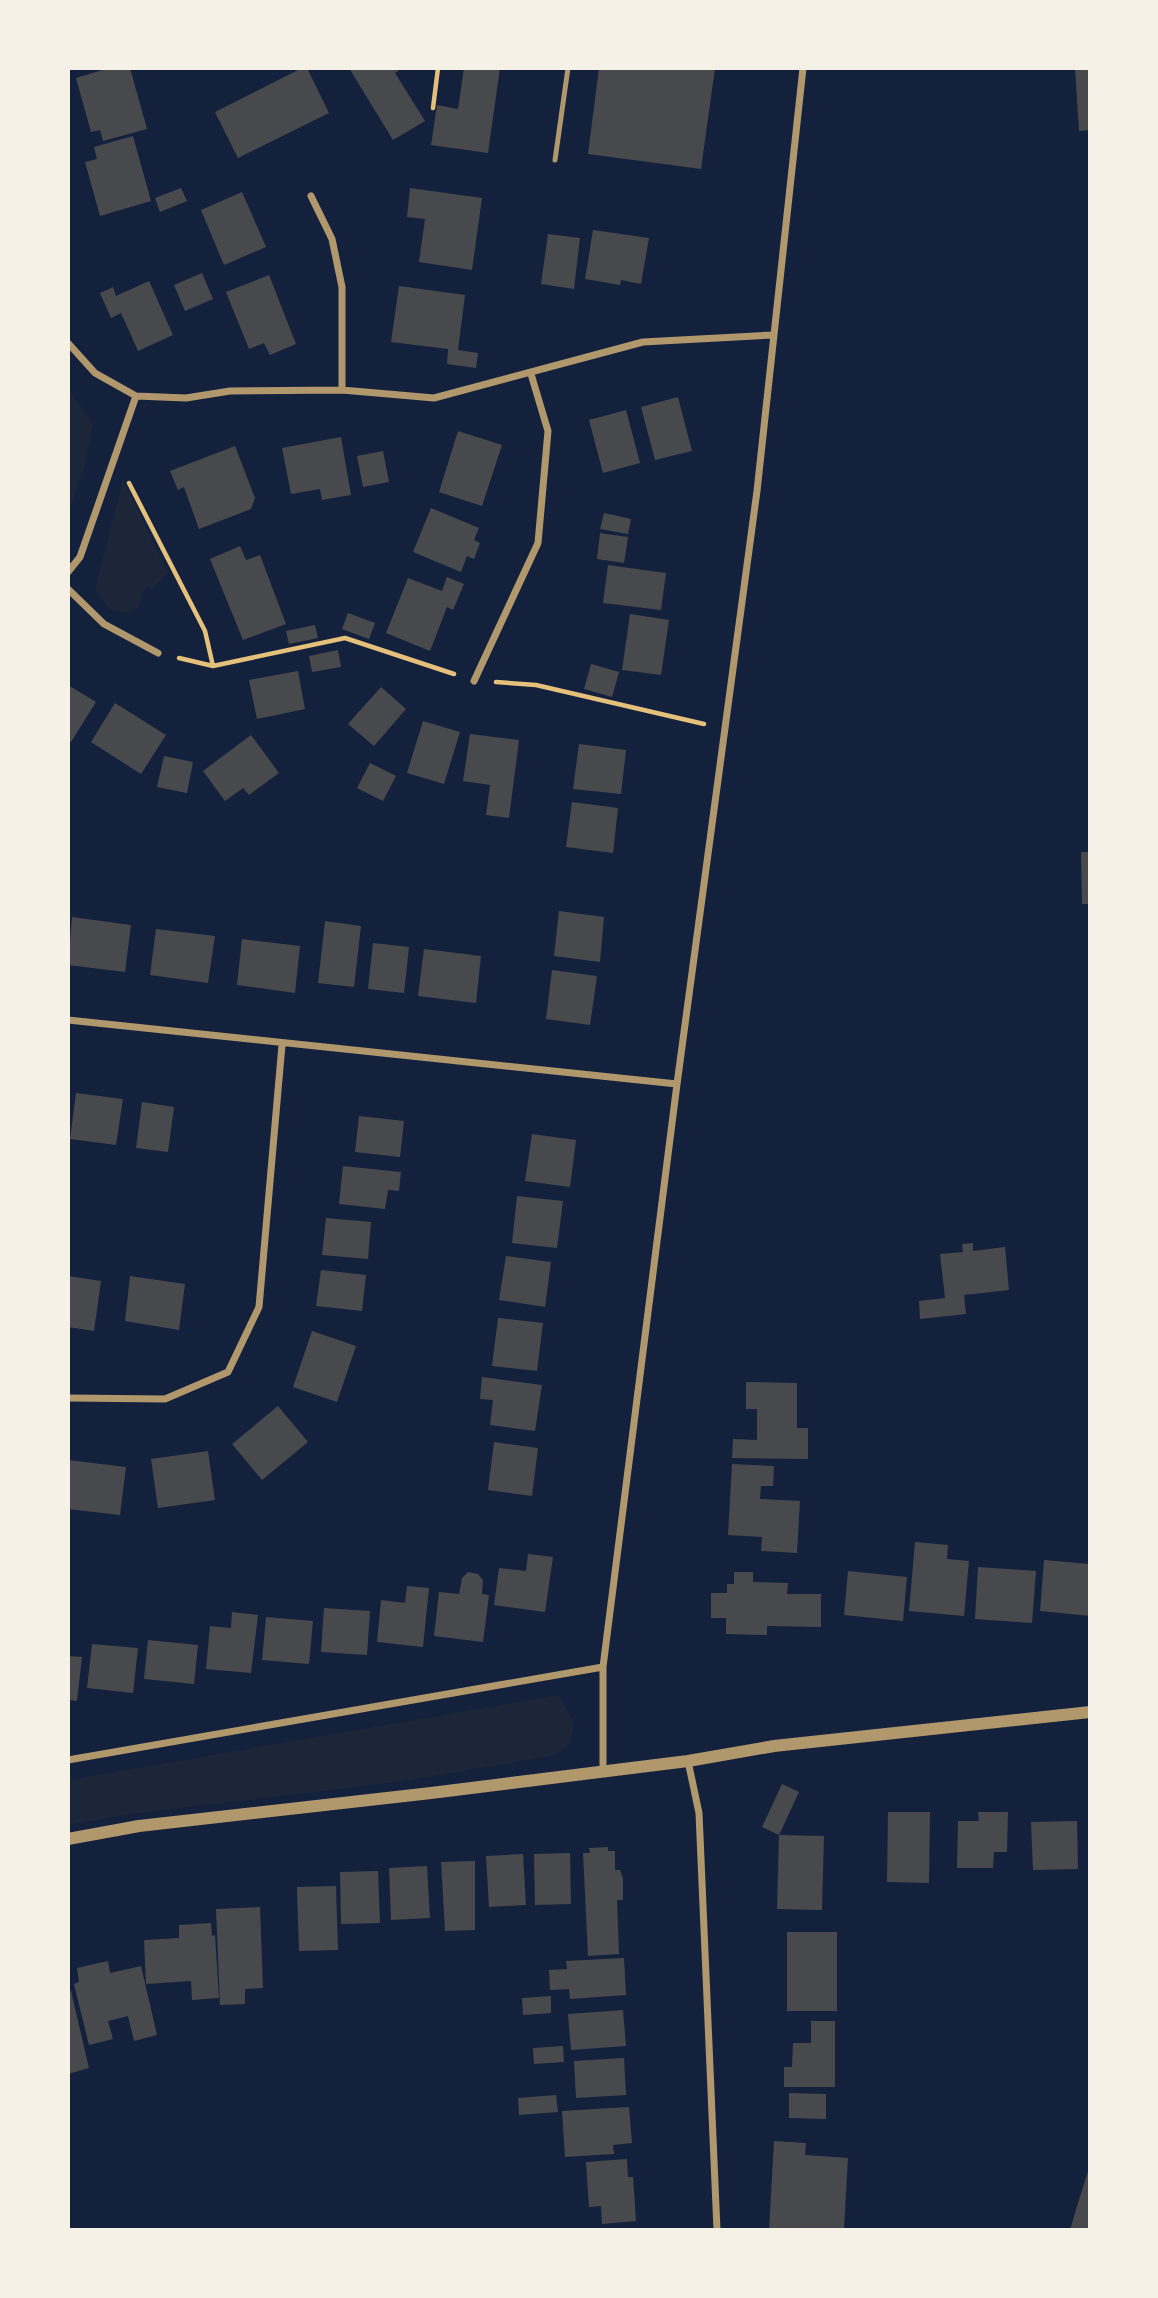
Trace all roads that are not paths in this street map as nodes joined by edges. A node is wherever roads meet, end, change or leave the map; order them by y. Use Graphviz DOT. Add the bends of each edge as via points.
graph roads {
  1 [pos="568,68"];
  2 [pos="803,68"];
  3 [pos="555,160"];
  4 [pos="311,197"];
  5 [pos="772,335"];
  6 [pos="68,343"];
  7 [pos="531,374"];
  8 [pos="342,390"];
  9 [pos="136,396"];
  10 [pos="68,572"];
  11 [pos="68,589"];
  12 [pos="158,653"];
  13 [pos="474,681"];
  14 [pos="68,1020"];
  15 [pos="282,1045"];
  16 [pos="677,1084"];
  17 [pos="68,1398"];
  18 [pos="603,1667"];
  19 [pos="1090,1712"];
  20 [pos="68,1760"];
  21 [pos="688,1761"];
  22 [pos="603,1770"];
  23 [pos="68,1839"];
  24 [pos="717,2230"];
  1 -- 3 [label="lane"];
  2 -- 5 [label="street"];
  4 -- 8 [label="street" via="332,239 342,287"];
  5 -- 7 [label="street" via="643,342"];
  5 -- 16 [label="street" via="757,491"];
  6 -- 9 [label="street" via="95,373"];
  7 -- 8 [label="street" via="435,398"];
  7 -- 13 [label="street" via="548,431 538,543"];
  8 -- 9 [label="street"];
  9 -- 10 [label="street" via="80,557"];
  11 -- 12 [label="street" via="104,624"];
  14 -- 15 [label="street"];
  15 -- 16 [label="street"];
  15 -- 17 [label="street" via="259,1307 228,1372 166,1399"];
  16 -- 18 [label="street"];
  18 -- 20 [label="street"];
  18 -- 22 [label="street"];
  19 -- 21 [label="street" via="774,1746"];
  21 -- 22 [label="street"];
  21 -- 24 [label="street" via="699,1814"];
  22 -- 23 [label="street" via="139,1826"];
}
